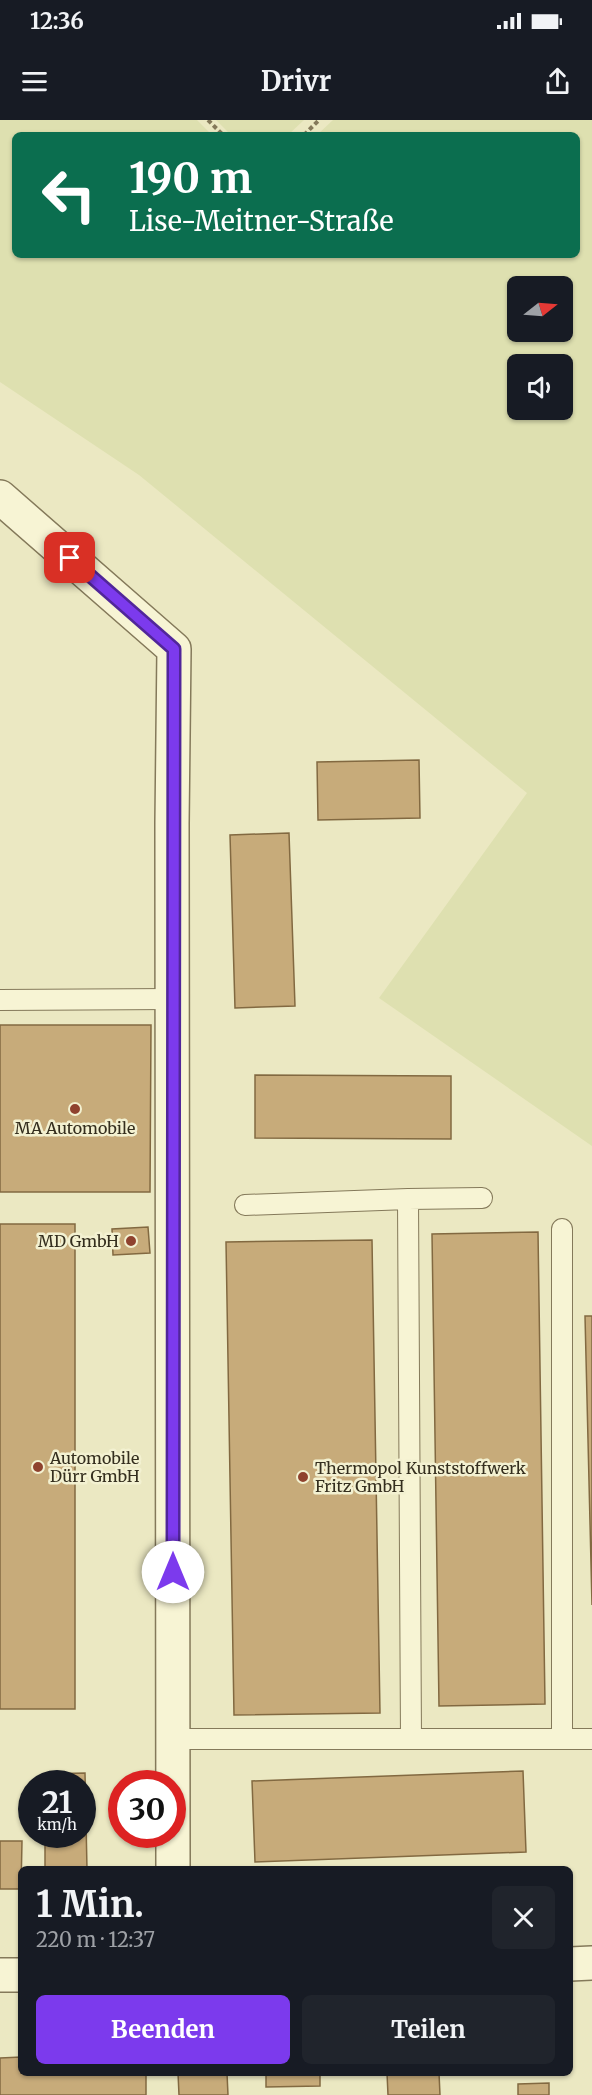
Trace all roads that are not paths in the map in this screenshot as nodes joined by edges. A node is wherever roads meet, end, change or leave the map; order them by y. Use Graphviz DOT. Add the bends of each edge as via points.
graph roads {
  1 [pos="0,497"];
  2 [pos="172,999"];
  3 [pos="0,1000"];
  4 [pos="482,1198"];
  5 [pos="408,1199"];
  6 [pos="245,1205"];
  7 [pos="562,1229"];
  8 [pos="174,1739"];
  9 [pos="411,1739"];
  10 [pos="562,1739"];
  11 [pos="592,1739"];
  12 [pos="173,1866"];
  13 [pos="592,1963"];
  14 [pos="573,1964"];
  15 [pos="18,1975"];
  16 [pos="0,1976"];
  1 -- 2 [label="street" via="174,649"];
  2 -- 3 [label="lane"];
  2 -- 8 [label="street"];
  4 -- 5 [label="lane"];
  5 -- 6 [label="lane"];
  5 -- 9 [label="lane"];
  7 -- 10 [label="lane"];
  8 -- 9 [label="lane"];
  8 -- 12 [label="street"];
  9 -- 10 [label="lane"];
  10 -- 11 [label="lane"];
  13 -- 14 [label="street"];
  15 -- 16 [label="street"];
}
